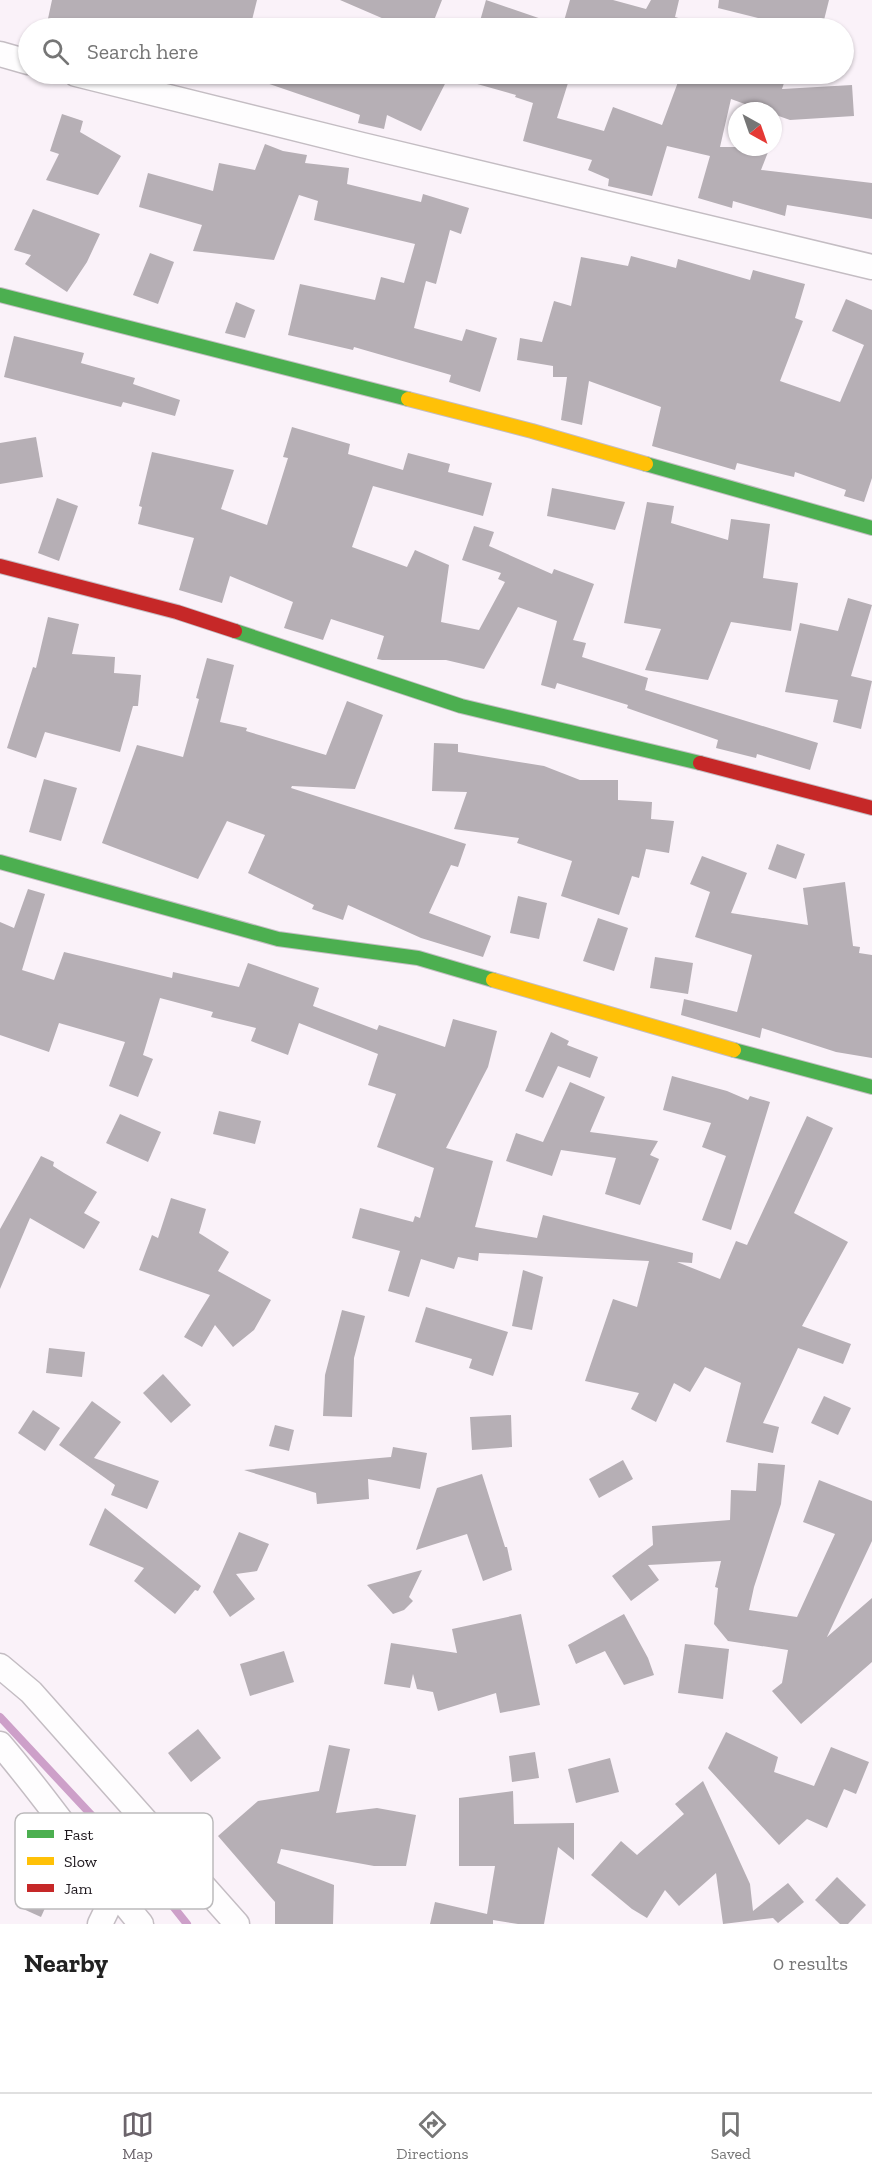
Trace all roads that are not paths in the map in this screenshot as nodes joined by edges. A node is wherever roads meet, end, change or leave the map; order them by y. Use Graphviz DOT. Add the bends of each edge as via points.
graph roads {
  1 [pos="0,54"];
  2 [pos="18,59"];
  3 [pos="116,84"];
  4 [pos="872,267"];
  5 [pos="0,295"];
  6 [pos="872,528"];
  7 [pos="0,566"];
  8 [pos="872,808"];
  9 [pos="0,862"];
  10 [pos="872,1087"];
  11 [pos="0,1666"];
  12 [pos="0,1744"];
  13 [pos="56,1813"];
  14 [pos="138,1813"];
  15 [pos="213,1897"];
  16 [pos="107,1909"];
  17 [pos="128,1909"];
  18 [pos="100,1924"];
  19 [pos="141,1924"];
  20 [pos="237,1924"];
  1 -- 2 [label="street"];
  3 -- 4 [label="street"];
  5 -- 6 [label="street" via="532,431"];
  7 -- 8 [label="street" via="177,612 461,706 667,754"];
  9 -- 10 [label="street" via="278,939 418,958"];
  11 -- 14 [label="street" via="31,1692"];
  12 -- 13 [label="street"];
  15 -- 20 [label="street"];
  16 -- 18 [label="street"];
  17 -- 19 [label="street"];
}
